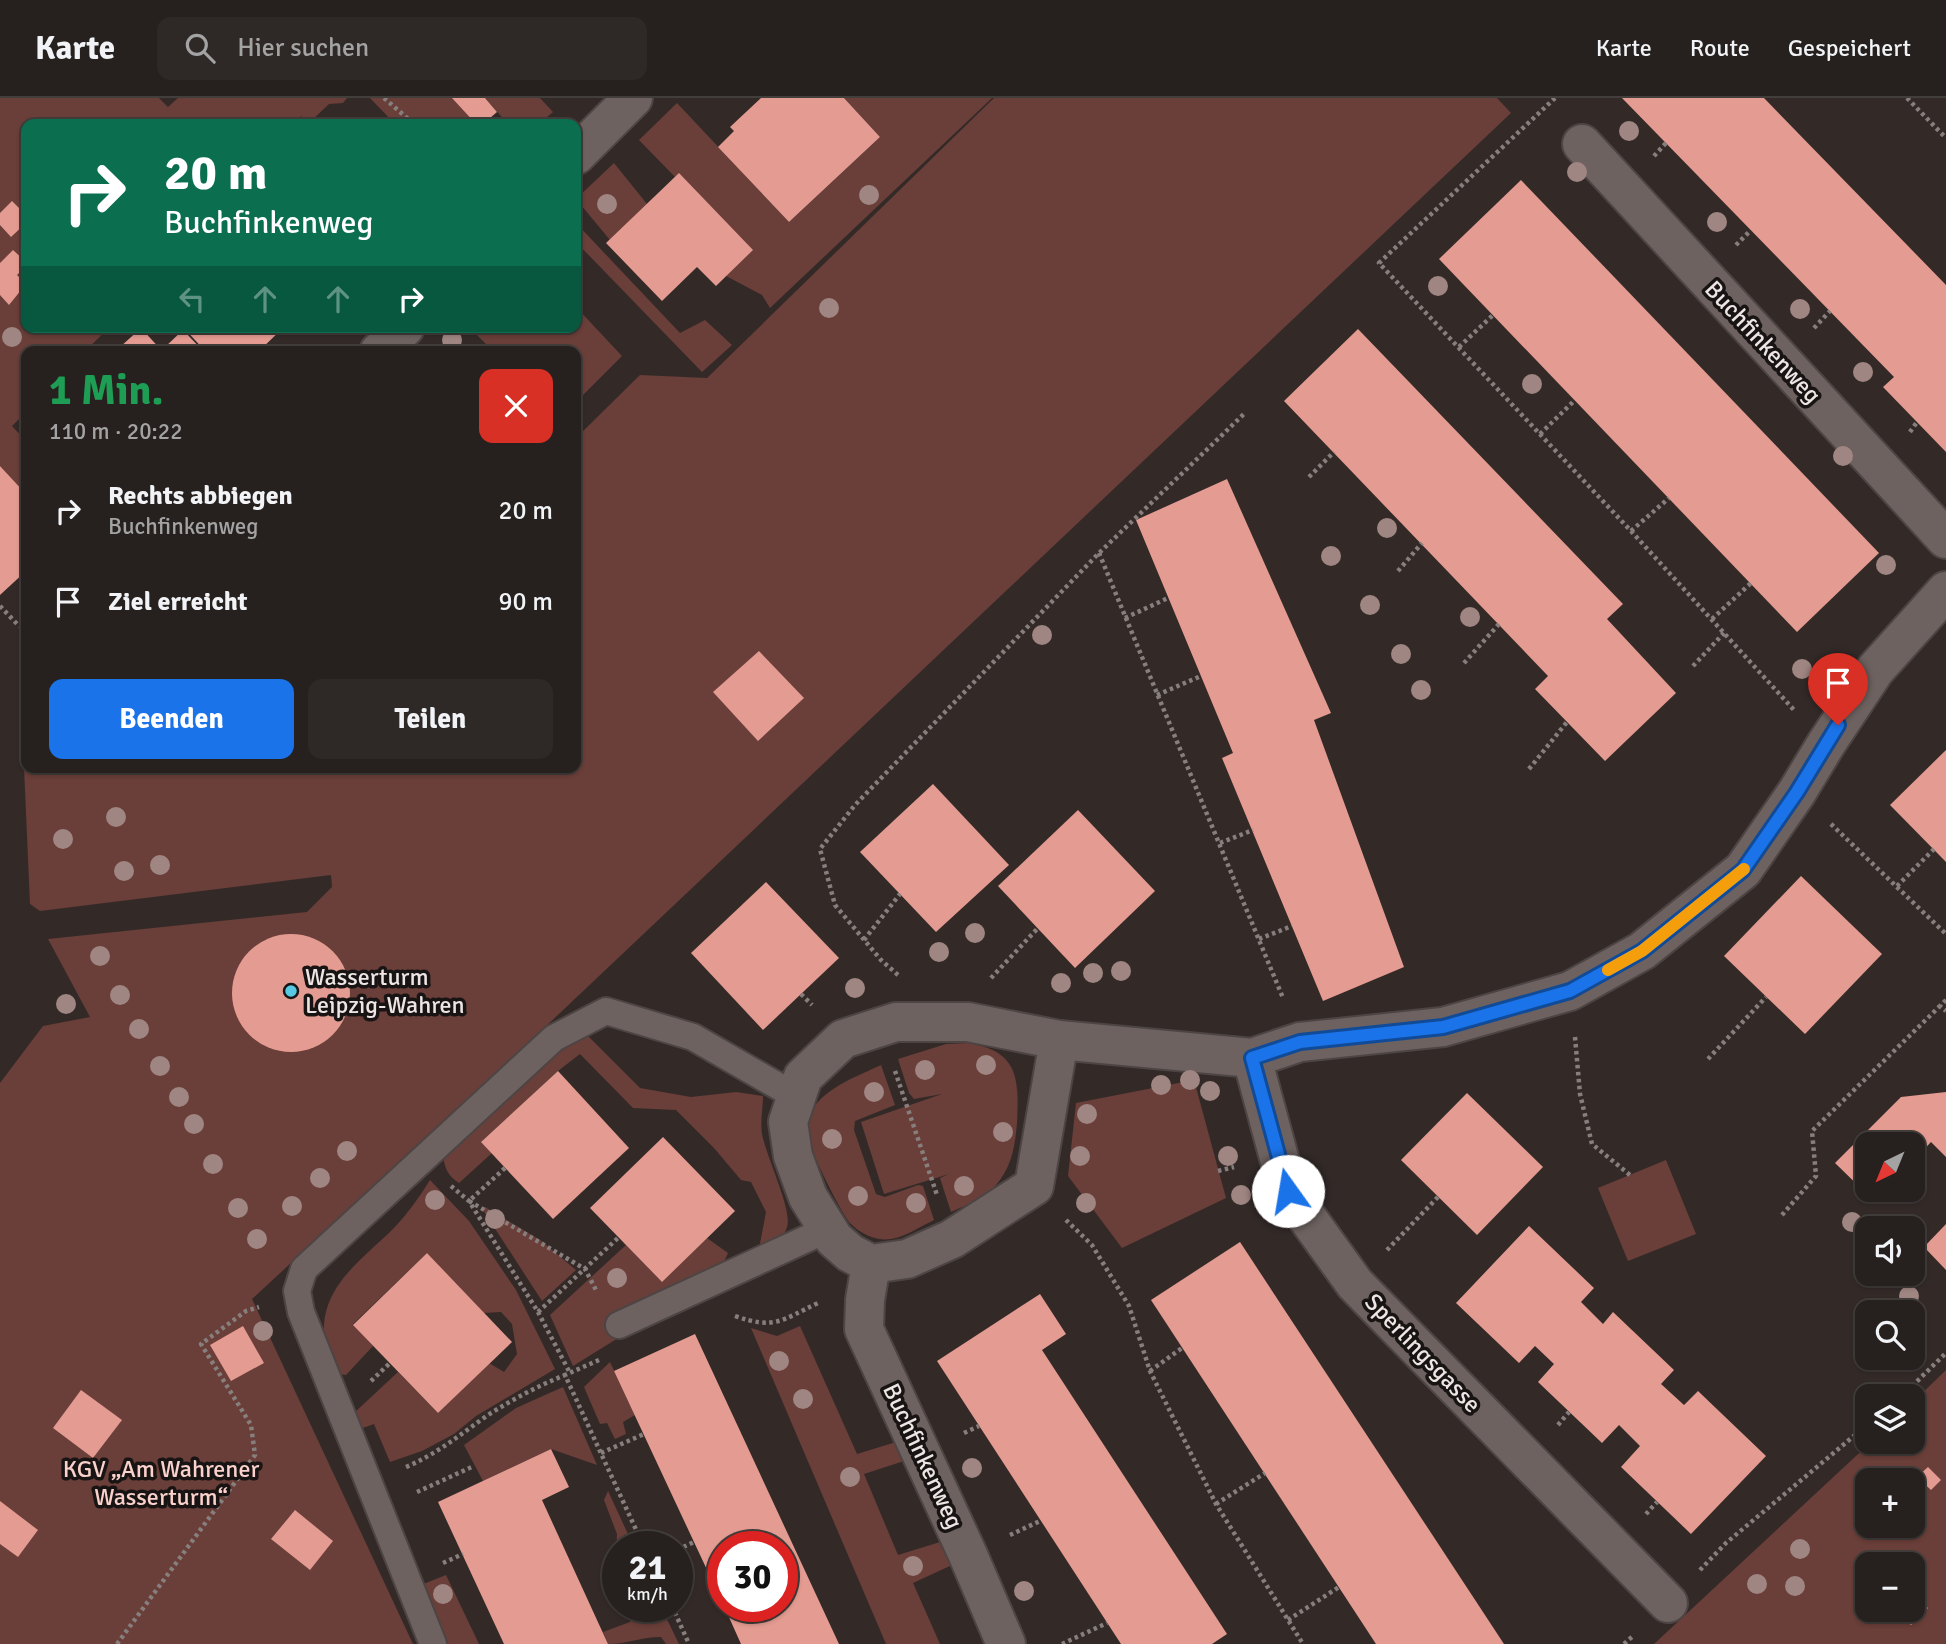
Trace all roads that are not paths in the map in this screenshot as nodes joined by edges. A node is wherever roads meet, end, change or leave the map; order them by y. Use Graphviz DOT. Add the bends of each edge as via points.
graph roads {
  1 [pos="633,98"];
  2 [pos="1582,144"];
  3 [pos="581,150"];
  4 [pos="399,333"];
  5 [pos="385,346"];
  6 [pos="1946,539"];
  7 [pos="1946,592"];
  8 [pos="1059,1040"];
  9 [pos="1252,1058"];
  10 [pos="797,1097"];
  11 [pos="828,1230"];
  12 [pos="871,1264"];
  13 [pos="619,1325"];
  14 [pos="1668,1603"];
  15 [pos="433,1644"];
  16 [pos="1006,1644"];
  1 -- 3 [label="street"];
  2 -- 6 [label="street, Buchfinkenweg"];
  4 -- 5 [label="street"];
  7 -- 9 [label="street" via="1875,670 1743,870 1642,951 1570,991 1443,1027 1300,1042"];
  8 -- 9 [label="street"];
  8 -- 10 [label="street" via="968,1022 896,1023 844,1039 803,1077"];
  8 -- 12 [label="street" via="1034,1186 952,1239 907,1259"];
  9 -- 14 [label="street, Sperlingsgasse" via="1288,1191 1354,1284"];
  10 -- 11 [label="street" via="789,1122 793,1156 808,1197"];
  10 -- 15 [label="lane" via="693,1037 606,1011 554,1038 303,1269 297,1291 301,1312"];
  11 -- 12 [label="street" via="850,1253"];
  11 -- 13 [label="lane"];
  12 -- 16 [label="street, Buchfinkenweg" via="864,1329"];
}
